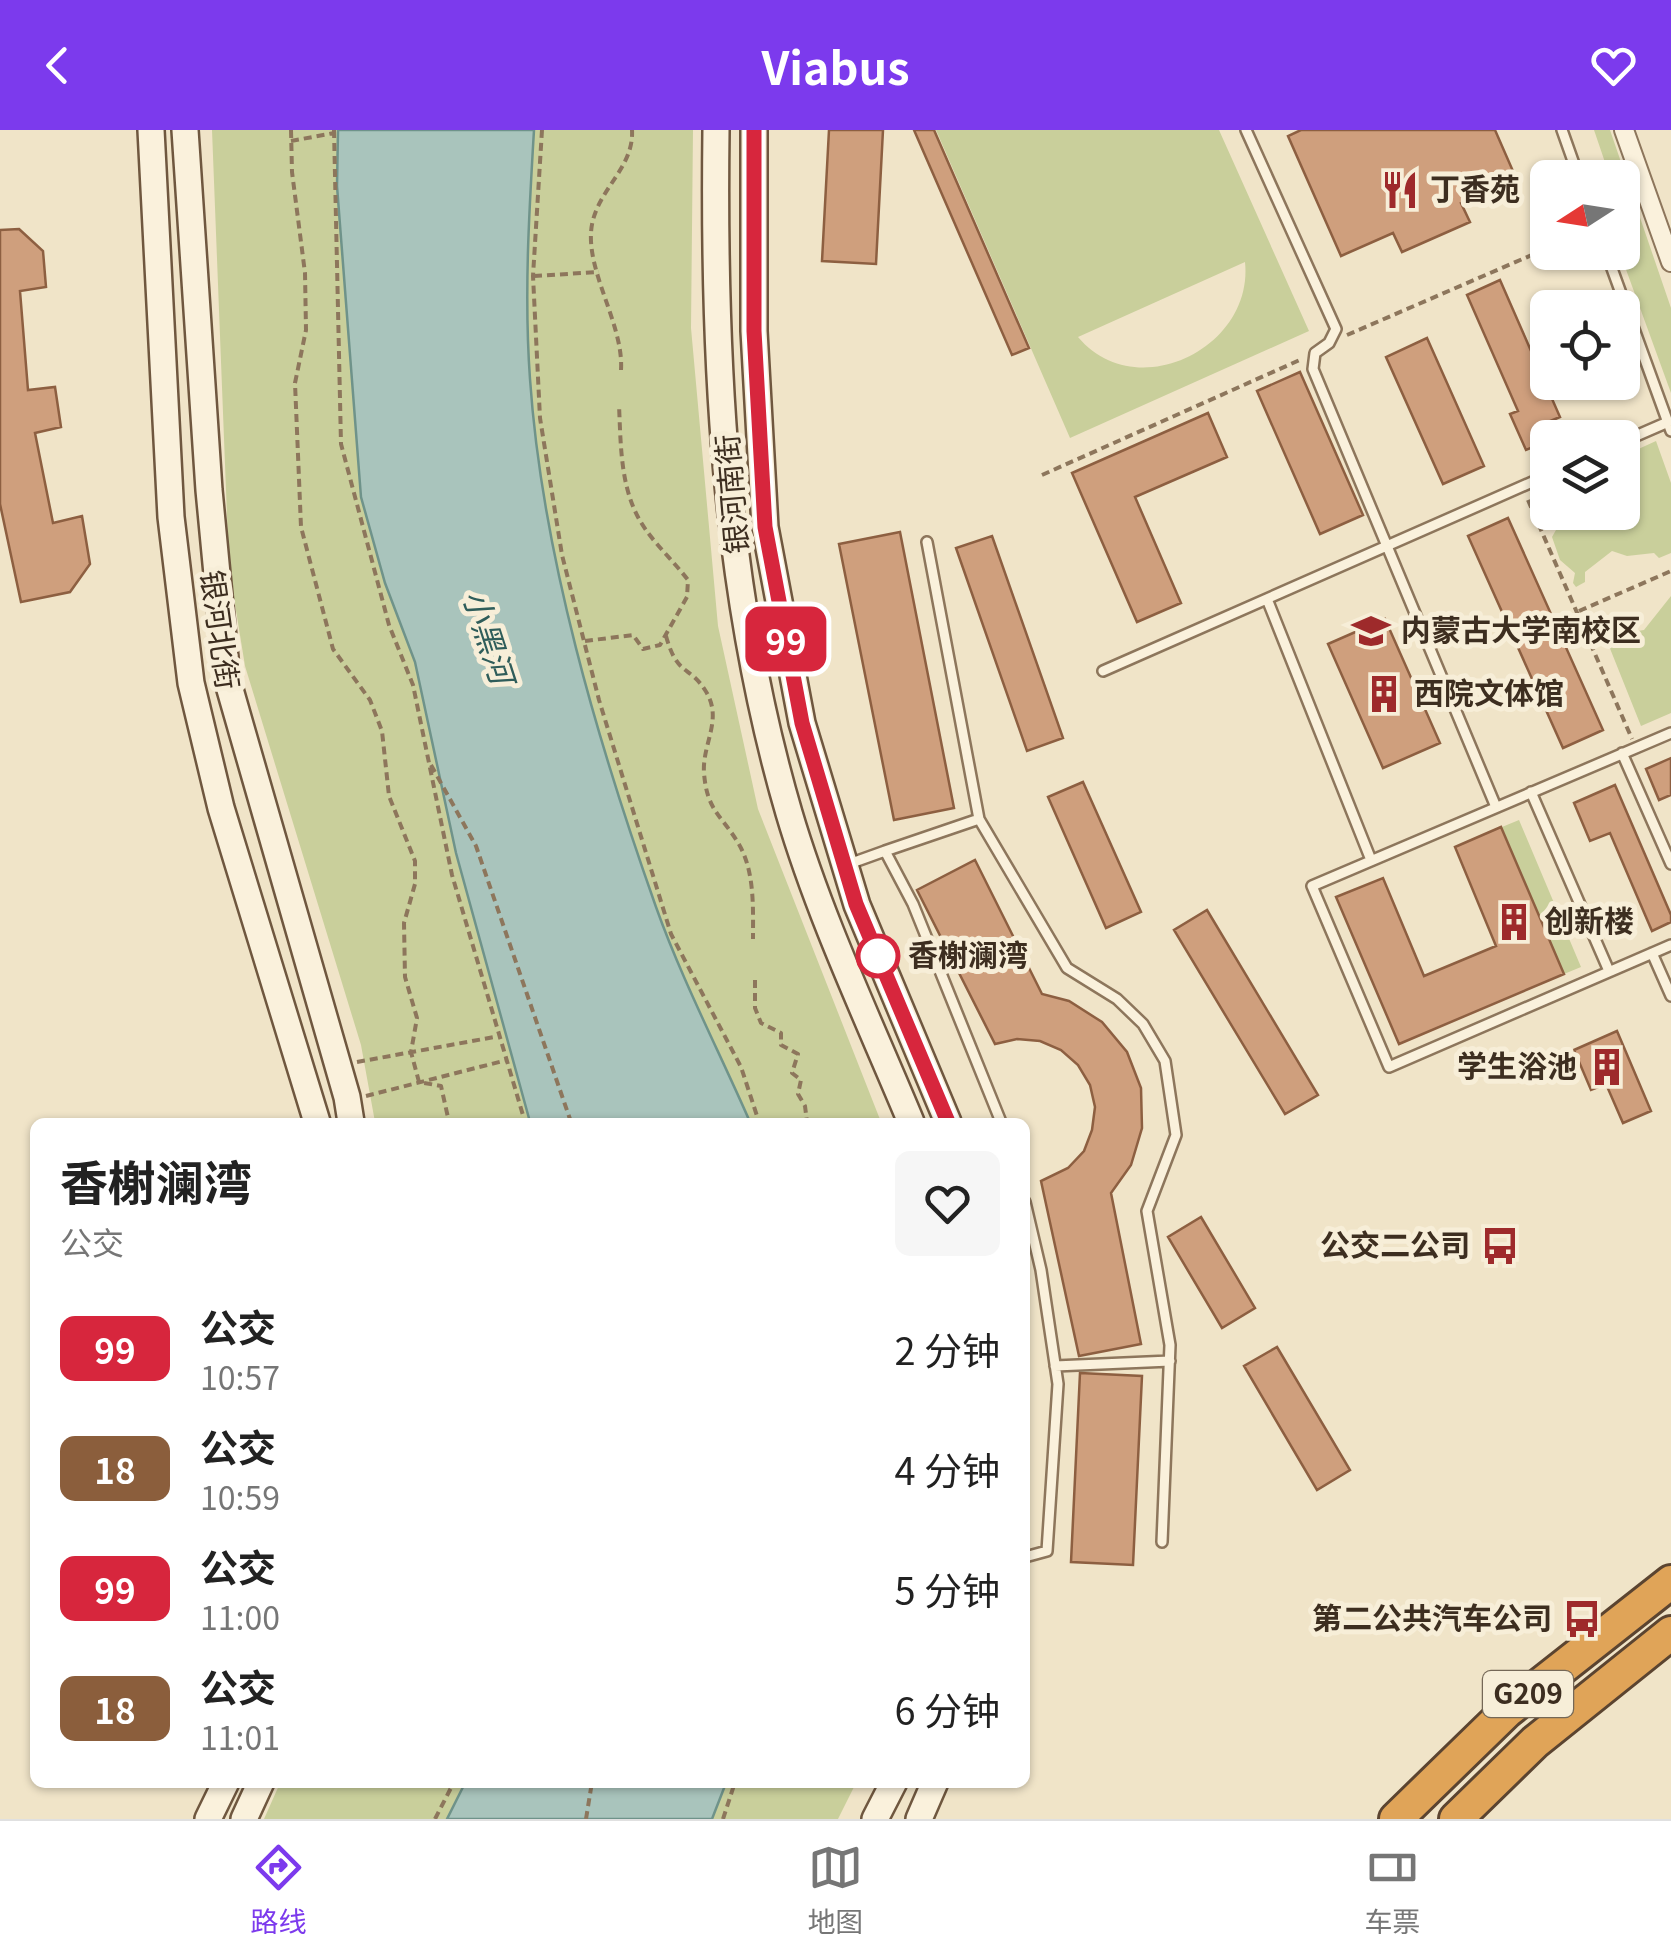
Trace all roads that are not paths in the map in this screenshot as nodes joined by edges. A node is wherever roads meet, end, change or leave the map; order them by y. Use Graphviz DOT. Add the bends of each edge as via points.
graph roads {
  1 [pos="150,130"];
  2 [pos="185,130"];
  3 [pos="716,130"];
  4 [pos="754,130"];
  5 [pos="1246,130"];
  6 [pos="1562,130"];
  7 [pos="1624,130"];
  8 [pos="1573,160"];
  9 [pos="1671,262"];
  10 [pos="1613,270"];
  11 [pos="1669,426"];
  12 [pos="1640,436"];
  13 [pos="1530,483"];
  14 [pos="927,542"];
  15 [pos="1386,546"];
  16 [pos="1267,599"];
  17 [pos="1102,672"];
  18 [pos="1671,732"];
  19 [pos="1622,753"];
  20 [pos="1531,792"];
  21 [pos="1496,807"];
  22 [pos="979,819"];
  23 [pos="885,851"];
  24 [pos="1371,860"];
  25 [pos="1671,864"];
  26 [pos="845,866"];
  27 [pos="1671,945"];
  28 [pos="1652,953"];
  29 [pos="1608,971"];
  30 [pos="1671,996"];
  31 [pos="350,1112"];
  32 [pos="316,1118"];
  33 [pos="910,1118"];
  34 [pos="946,1118"];
  35 [pos="999,1118"];
  36 [pos="1030,1223"];
  37 [pos="1170,1361"];
  38 [pos="1055,1366"];
  39 [pos="1162,1542"];
  40 [pos="1030,1556"];
  41 [pos="1671,1582"];
  42 [pos="1671,1633"];
  43 [pos="223,1788"];
  44 [pos="259,1788"];
  45 [pos="891,1788"];
  46 [pos="932,1788"];
  47 [pos="1398,1814"];
  48 [pos="208,1819"];
  49 [pos="244,1819"];
  50 [pos="875,1819"];
  51 [pos="919,1819"];
  52 [pos="1456,1819"];
  1 -- 32 [label="main road, 银河北街" via="171,517 191,682 221,808"];
  2 -- 31 [label="main road, 银河北街" via="227,679"];
  3 -- 33 [label="main road, 银河南街" via="724,474 751,648 790,813"];
  4 -- 26 [label="main road, 银河南街" via="754,331 765,527 802,723"];
  5 -- 15 [label="lane" via="1336,329 1315,353 1312,369"];
  6 -- 8 [label="lane"];
  7 -- 9 [label="street"];
  10 -- 11 [label="lane"];
  11 -- 12 [label="lane"];
  13 -- 15 [label="lane"];
  14 -- 22 [label="lane"];
  15 -- 16 [label="lane"];
  15 -- 21 [label="lane"];
  16 -- 17 [label="lane"];
  16 -- 24 [label="lane"];
  18 -- 19 [label="lane"];
  19 -- 20 [label="lane"];
  19 -- 25 [label="lane"];
  20 -- 21 [label="lane"];
  20 -- 29 [label="lane"];
  21 -- 24 [label="lane"];
  22 -- 23 [label="lane"];
  22 -- 37 [label="lane" via="1067,968 1117,999 1143,1024 1165,1062 1176,1135 1147,1210"];
  23 -- 26 [label="lane"];
  23 -- 35 [label="lane"];
  24 -- 29 [label="lane" via="1312,886 1389,1067"];
  26 -- 34 [label="main road, 银河南街"];
  27 -- 28 [label="lane"];
  28 -- 29 [label="lane"];
  28 -- 30 [label="lane"];
  36 -- 38 [label="lane"];
  37 -- 38 [label="lane"];
  37 -- 39 [label="lane"];
  38 -- 40 [label="lane" via="1046,1551"];
  41 -- 47 [label="highway, G209" via="1508,1711"];
  42 -- 52 [label="highway, G209" via="1534,1742"];
  43 -- 48 [label="main road"];
  44 -- 49 [label="main road"];
  45 -- 50 [label="main road"];
  46 -- 51 [label="main road"];
}
